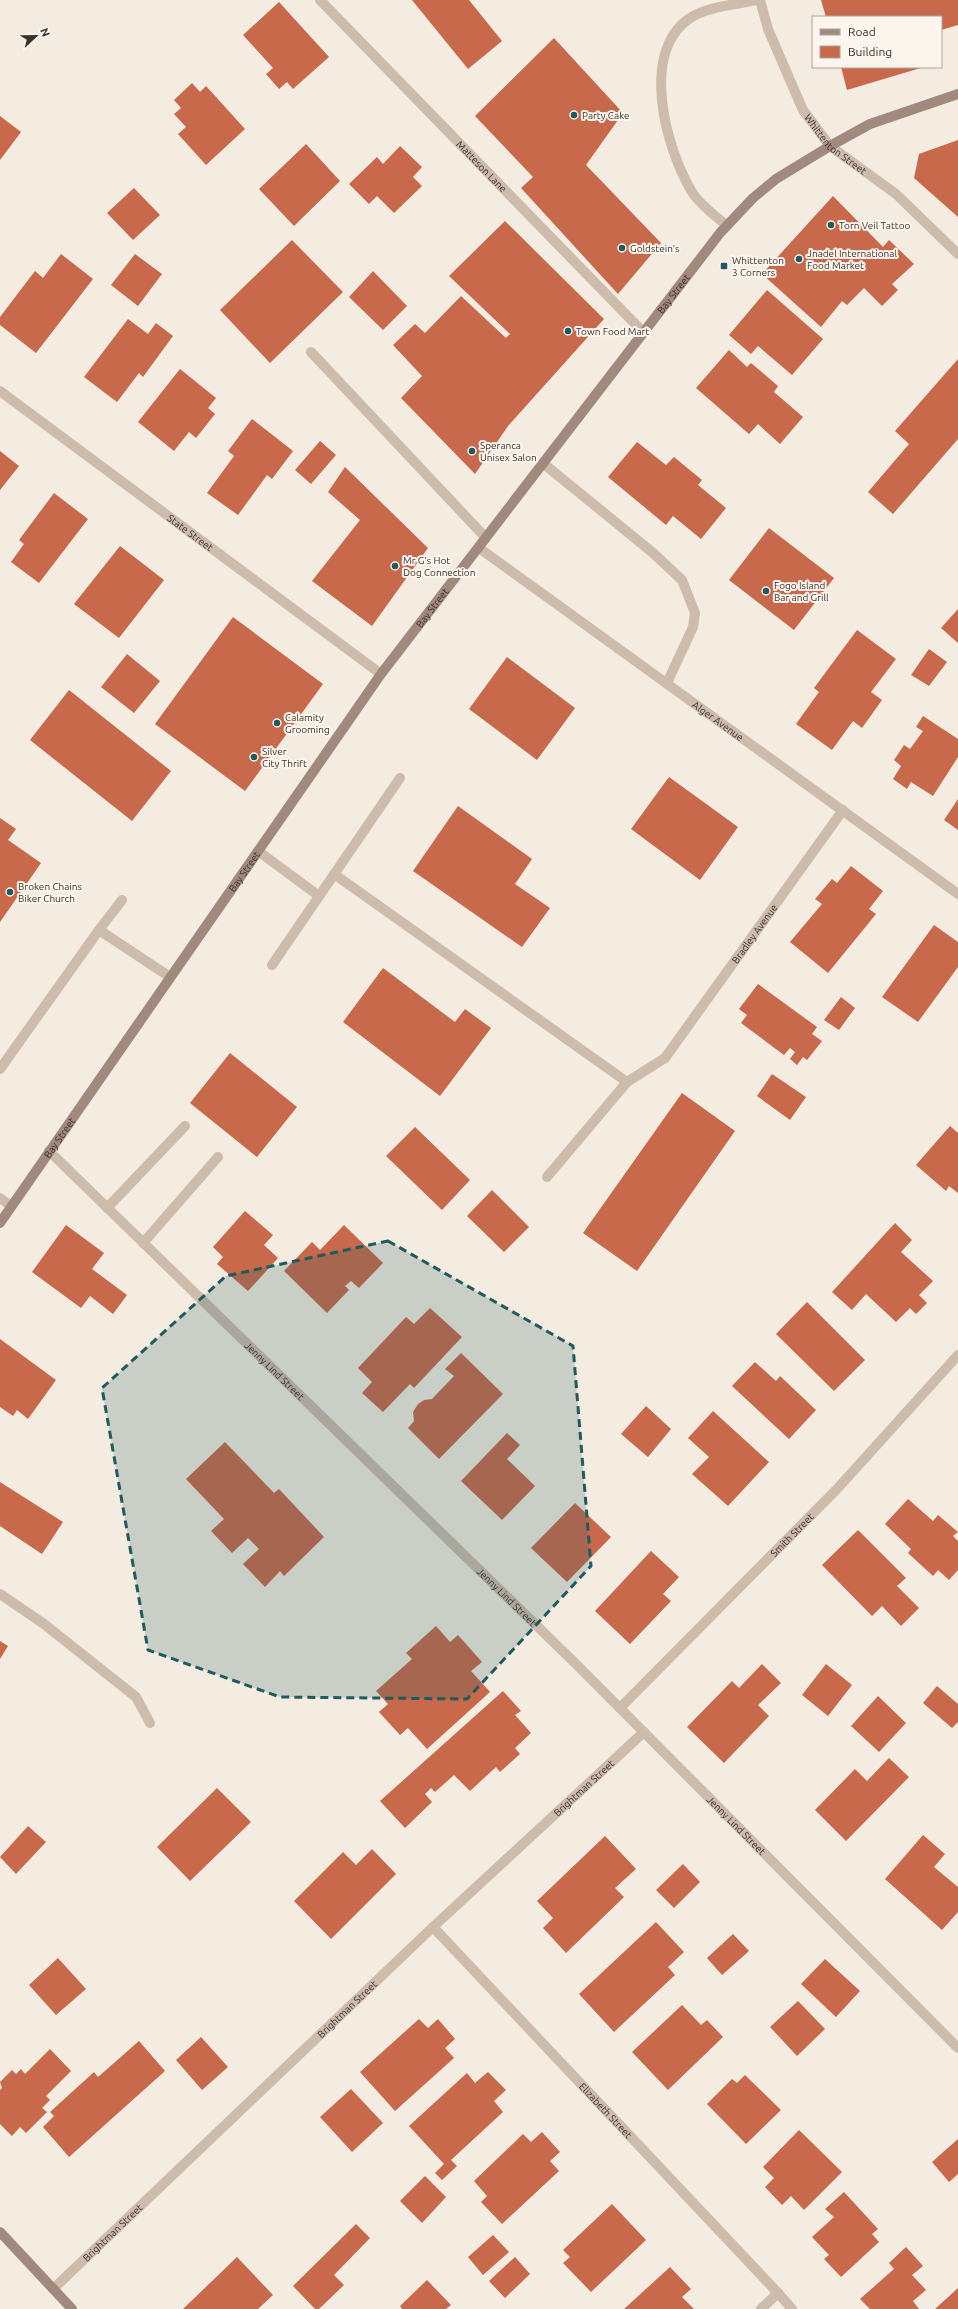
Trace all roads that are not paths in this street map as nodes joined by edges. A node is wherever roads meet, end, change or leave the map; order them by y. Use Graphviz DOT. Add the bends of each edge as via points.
graph roads {
  1 [pos="320,0"];
  2 [pos="758,0"];
  3 [pos="958,94"];
  4 [pos="830,146"];
  5 [pos="727,226"];
  6 [pos="958,254"];
  7 [pos="644,333"];
  8 [pos="311,352"];
  9 [pos="0,391"];
  10 [pos="544,464"];
  11 [pos="486,538"];
  12 [pos="479,548"];
  13 [pos="381,674"];
  14 [pos="667,683"];
  15 [pos="400,778"];
  16 [pos="843,810"];
  17 [pos="258,851"];
  18 [pos="334,874"];
  19 [pos="958,894"];
  20 [pos="319,896"];
  21 [pos="122,900"];
  22 [pos="99,930"];
  23 [pos="272,966"];
  24 [pos="170,977"];
  25 [pos="0,1068"];
  26 [pos="627,1082"];
  27 [pos="185,1126"];
  28 [pos="49,1151"];
  29 [pos="218,1156"];
  30 [pos="547,1177"];
  31 [pos="0,1198"];
  32 [pos="11,1206"];
  33 [pos="107,1208"];
  34 [pos="0,1223"];
  35 [pos="143,1243"];
  36 [pos="958,1355"];
  37 [pos="0,1594"];
  38 [pos="620,1708"];
  39 [pos="150,1723"];
  40 [pos="644,1732"];
  41 [pos="433,1927"];
  42 [pos="958,2048"];
  43 [pos="0,2232"];
  44 [pos="53,2289"];
  45 [pos="778,2293"];
  46 [pos="72,2309"];
  47 [pos="761,2309"];
  48 [pos="792,2309"];
  1 -- 7 [label="street, Matteson Lane"];
  2 -- 4 [label="street, Whittenton Street" via="803,110"];
  2 -- 5 [label="street" via="691,17 679,28 665,49 663,117 672,148 692,193"];
  3 -- 4 [label="main road, Bay Street" via="870,124"];
  4 -- 5 [label="main road, Bay Street" via="776,179 753,198"];
  4 -- 6 [label="street, Whittenton Street" via="896,194"];
  5 -- 7 [label="main road, Bay Street"];
  7 -- 10 [label="main road, Bay Street"];
  8 -- 11 [label="street"];
  9 -- 13 [label="street, State Street"];
  10 -- 11 [label="main road, Bay Street"];
  10 -- 14 [label="street" via="652,552 682,580 695,613 693,627"];
  11 -- 12 [label="main road, Bay Street"];
  12 -- 13 [label="main road, Bay Street"];
  12 -- 14 [label="street, Alger Avenue"];
  13 -- 17 [label="main road, Bay Street"];
  14 -- 16 [label="street, Alger Avenue"];
  15 -- 18 [label="street"];
  16 -- 19 [label="street, Alger Avenue"];
  16 -- 26 [label="street, Bradley Avenue" via="665,1058"];
  17 -- 20 [label="street"];
  17 -- 24 [label="main road, Bay Street"];
  18 -- 20 [label="street"];
  18 -- 26 [label="street"];
  20 -- 23 [label="street"];
  21 -- 22 [label="street"];
  22 -- 24 [label="street"];
  22 -- 25 [label="street"];
  24 -- 28 [label="main road, Bay Street"];
  26 -- 30 [label="street"];
  27 -- 33 [label="street"];
  28 -- 32 [label="main road, Bay Street"];
  28 -- 33 [label="street, Jenny Lind Street"];
  29 -- 35 [label="street"];
  31 -- 32 [label="street"];
  32 -- 34 [label="main road, Bay Street"];
  33 -- 35 [label="street, Jenny Lind Street"];
  35 -- 38 [label="street, Jenny Lind Street"];
  36 -- 38 [label="street, Smith Street" via="836,1489"];
  37 -- 39 [label="street" via="44,1624 136,1697"];
  38 -- 40 [label="street, Jenny Lind Street"];
  40 -- 41 [label="street, Brightman Street"];
  40 -- 42 [label="street, Jenny Lind Street"];
  41 -- 44 [label="street, Brightman Street"];
  41 -- 45 [label="street, Elizabeth Street"];
  43 -- 44 [label="main road"];
  44 -- 46 [label="main road"];
  45 -- 47 [label="street"];
  45 -- 48 [label="street, Elizabeth Street"];
}
